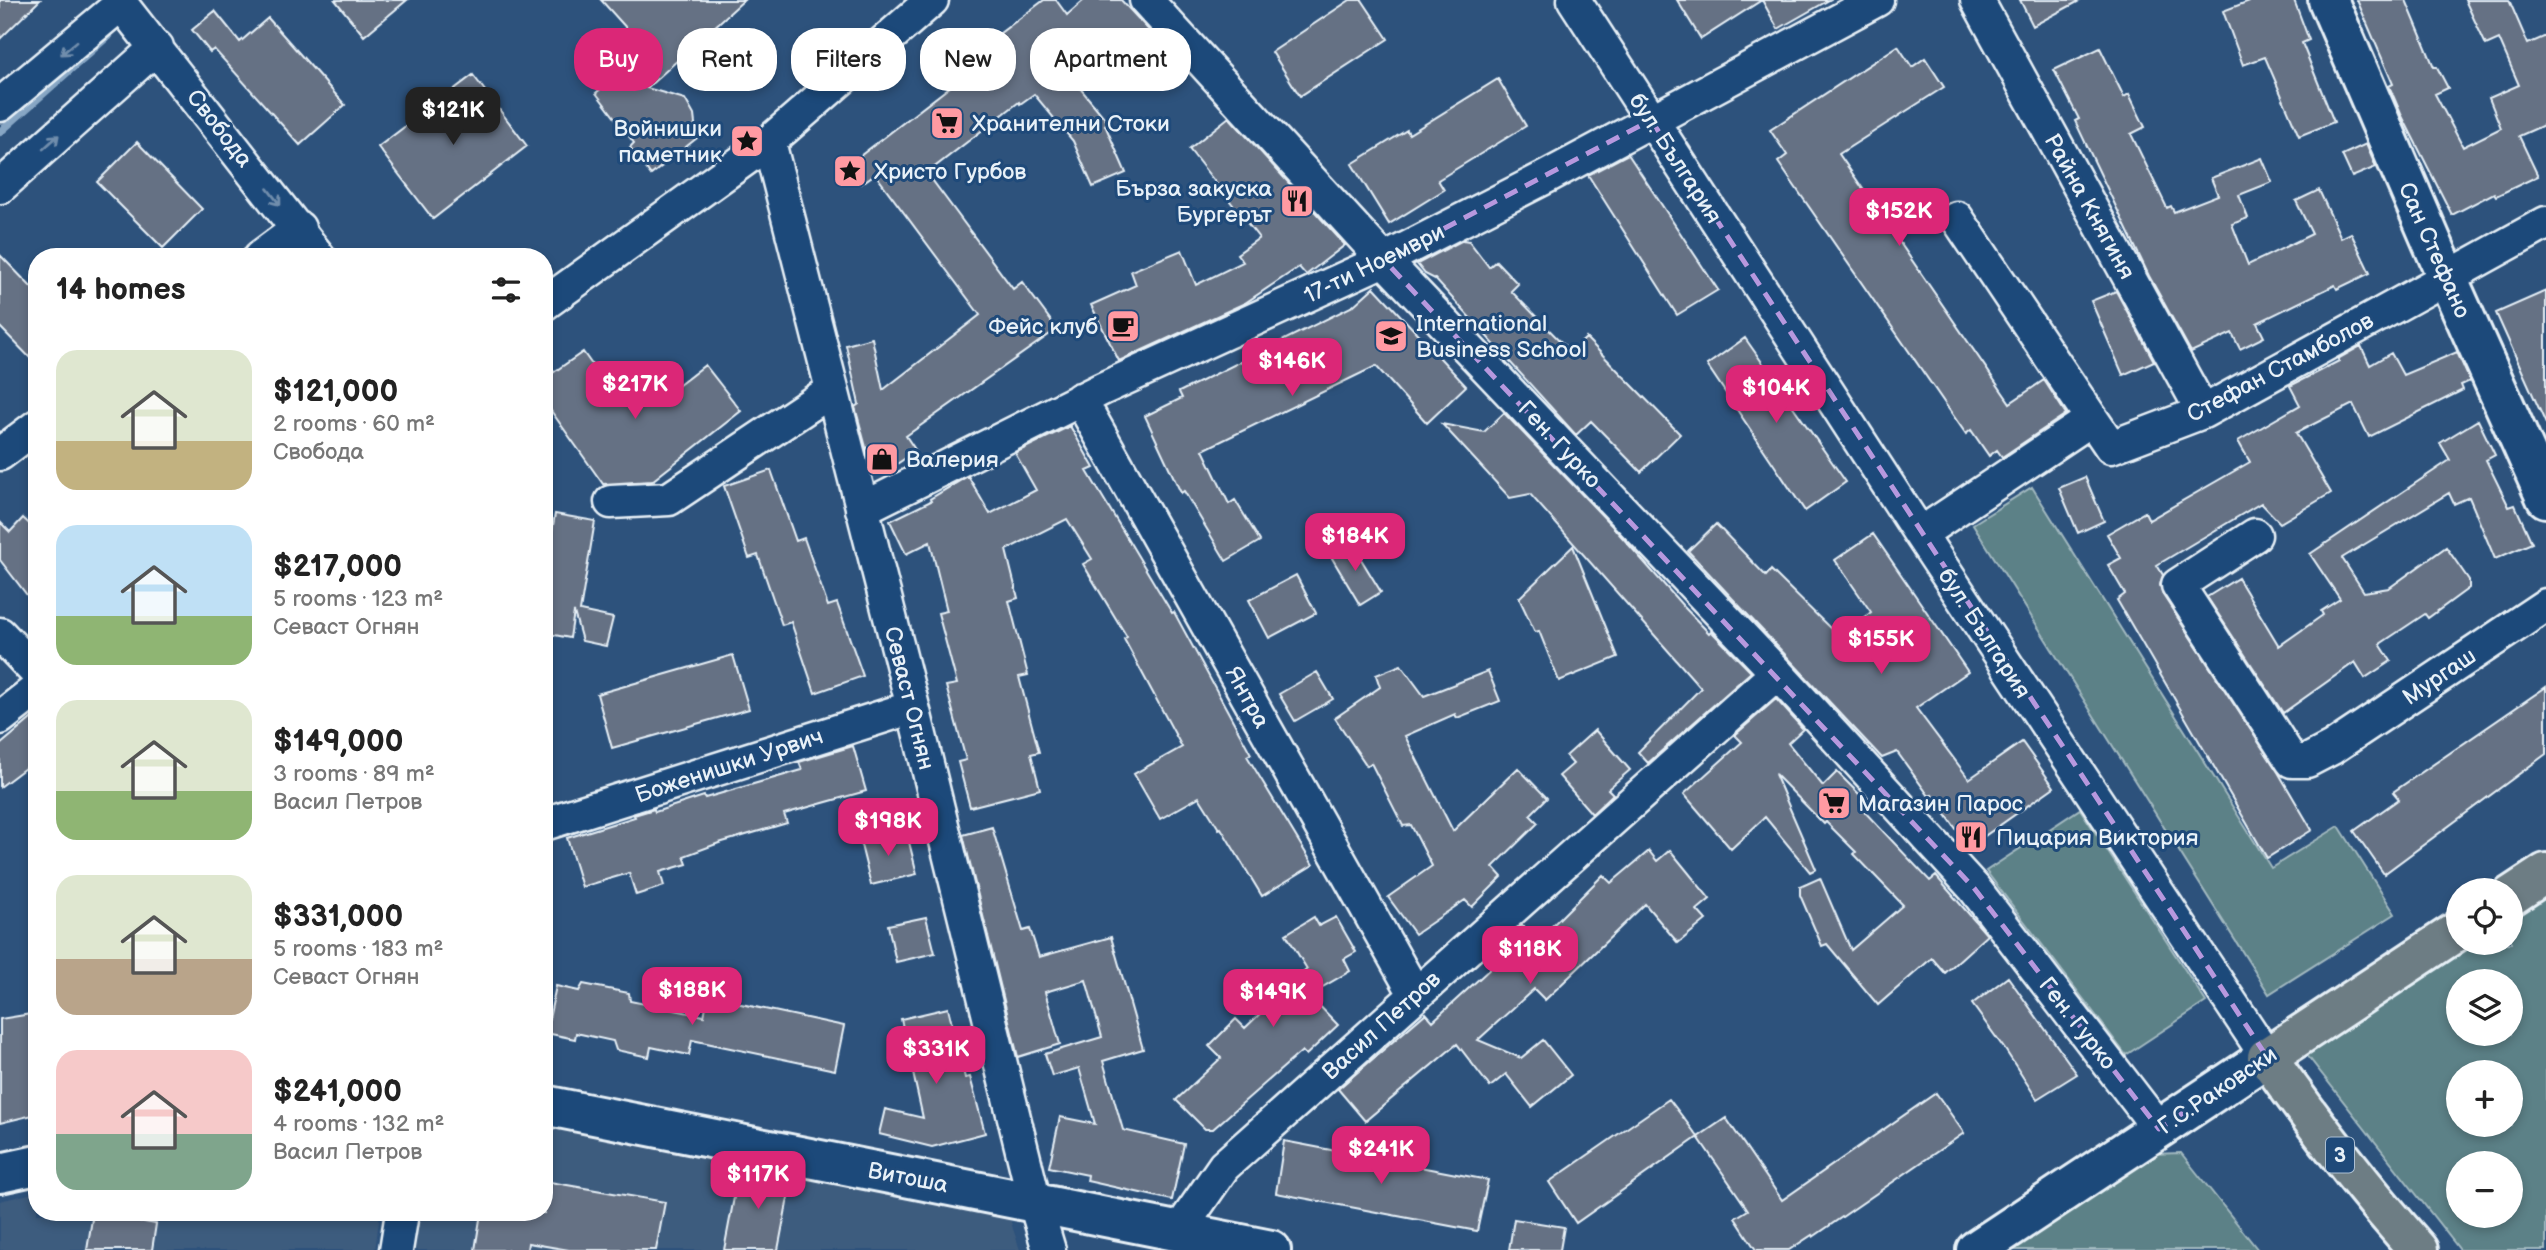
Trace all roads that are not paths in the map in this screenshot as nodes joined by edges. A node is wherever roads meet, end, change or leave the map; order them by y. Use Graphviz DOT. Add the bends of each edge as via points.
graph roads {
  1 [pos="932,0"];
  2 [pos="1146,0"];
  3 [pos="1574,0"];
  4 [pos="1877,0"];
  5 [pos="1977,0"];
  6 [pos="2328,0"];
  7 [pos="120,2"];
  8 [pos="156,47"];
  9 [pos="0,105"];
  10 [pos="1651,120"];
  11 [pos="769,142"];
  12 [pos="0,187"];
  13 [pos="1957,218"];
  14 [pos="2546,223"];
  15 [pos="299,228"];
  16 [pos="272,248"];
  17 [pos="313,248"];
  18 [pos="1384,260"];
  19 [pos="2446,277"];
  20 [pos="553,298"];
  21 [pos="832,390"];
  22 [pos="1080,399"];
  23 [pos="2203,412"];
  24 [pos="2092,419"];
  25 [pos="28,433"];
  26 [pos="0,454"];
  27 [pos="2546,498"];
  28 [pos="611,502"];
  29 [pos="862,509"];
  30 [pos="1920,534"];
  31 [pos="2255,535"];
  32 [pos="2546,606"];
  33 [pos="0,634"];
  34 [pos="28,664"];
  35 [pos="1777,673"];
  36 [pos="28,696"];
  37 [pos="913,707"];
  38 [pos="0,718"];
  39 [pos="553,821"];
  40 [pos="2546,873"];
  41 [pos="2523,888"];
  42 [pos="2446,939"];
  43 [pos="1415,994"];
  44 [pos="2267,1057"];
  45 [pos="553,1107"];
  46 [pos="2159,1129"];
  47 [pos="28,1167"];
  48 [pos="0,1173"];
  49 [pos="1035,1203"];
  50 [pos="401,1221"];
  51 [pos="1179,1231"];
  52 [pos="396,1250"];
  53 [pos="1049,1250"];
  54 [pos="1271,1250"];
  55 [pos="1976,1250"];
  56 [pos="2418,1250"];
  1 -- 11 [label="street"];
  2 -- 18 [label="street, Ген. Гурко"];
  3 -- 10 [label="street, бул. България"];
  4 -- 10 [label="street, 17-ти Ноември"];
  5 -- 23 [label="street, Райна Княгиня"];
  6 -- 19 [label="street, Сан Стефано"];
  7 -- 8 [label="street, Свобода"];
  7 -- 9 [label="street, one-way"];
  12 -- 8 [label="street, one-way"];
  8 -- 15 [label="street, Свобода, one-way"];
  10 -- 18 [label="street, 17-ти Ноември"];
  10 -- 30 [label="street, бул. България"];
  11 -- 20 [label="street"];
  11 -- 21 [label="street, Севаст Огнян"];
  13 -- 24 [label="street"];
  14 -- 19 [label="street, Стефан Стамболов"];
  15 -- 16 [label="street"];
  15 -- 17 [label="street, Свобода"];
  18 -- 22 [label="street, 17-ти Ноември"];
  18 -- 35 [label="street, Ген. Гурко"];
  19 -- 23 [label="street, Стефан Стамболов"];
  19 -- 27 [label="street, Сан Стефано"];
  21 -- 28 [label="street" via="669,499"];
  21 -- 29 [label="street, Севаст Огнян"];
  22 -- 29 [label="street, 17-ти Ноември"];
  22 -- 43 [label="street, Янтра"];
  23 -- 24 [label="street, Стефан Стамболов" via="2111,447"];
  24 -- 30 [label="street"];
  25 -- 26 [label="street"];
  29 -- 37 [label="street, Севаст Огнян"];
  30 -- 44 [label="street, бул. България"];
  31 -- 32 [label="street, Мургаш" via="2178,585 2292,761 2307,761 2332,748"];
  33 -- 34 [label="street"];
  35 -- 43 [label="street, Васил Петров"];
  35 -- 46 [label="street, Ген. Гурко" via="1973,888"];
  36 -- 38 [label="street"];
  37 -- 39 [label="street, Боженишки Урвич"];
  37 -- 49 [label="street, Севаст Огнян"];
  40 -- 41 [label="main road"];
  42 -- 44 [label="main road, Г.С.Раковски"];
  43 -- 51 [label="street, Васил Петров" via="1224,1166"];
  44 -- 46 [label="street, Г.С.Раковски"];
  44 -- 56 [label="main road, бул. България / 3"];
  45 -- 49 [label="street, Витоша"];
  46 -- 55 [label="street, Г.С.Раковски"];
  47 -- 48 [label="street"];
  49 -- 51 [label="street, Витоша"];
  49 -- 53 [label="street, Севаст Огнян"];
  50 -- 52 [label="street"];
  51 -- 54 [label="street, Витоша"];
}
